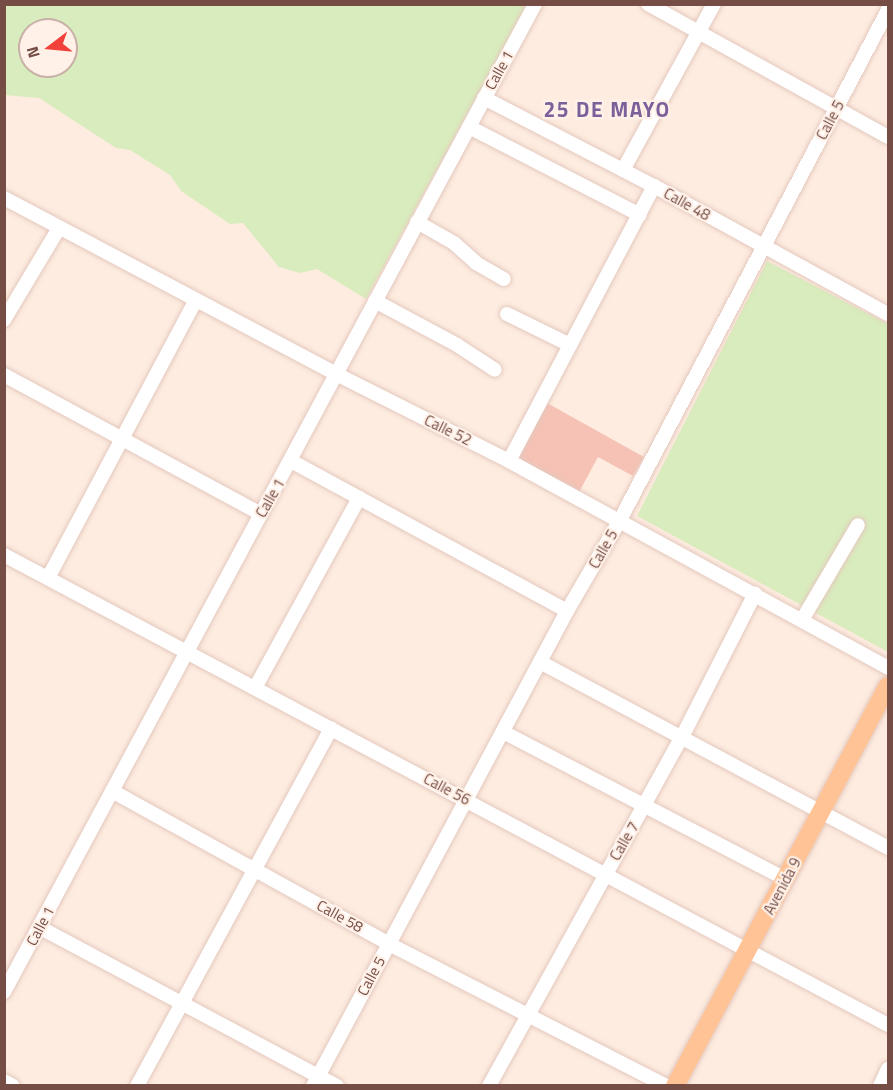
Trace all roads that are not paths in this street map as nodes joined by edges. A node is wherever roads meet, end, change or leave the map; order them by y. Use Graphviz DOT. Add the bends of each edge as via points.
graph roads {
  1 [pos="535,4"];
  2 [pos="648,4"];
  3 [pos="714,4"];
  4 [pos="888,10"];
  5 [pos="699,33"];
  6 [pos="484,98"];
  7 [pos="836,108"];
  8 [pos="469,127"];
  9 [pos="888,137"];
  10 [pos="623,170"];
  11 [pos="654,186"];
  12 [pos="4,198"];
  13 [pos="640,215"];
  14 [pos="417,222"];
  15 [pos="60,228"];
  16 [pos="763,247"];
  17 [pos="504,279"];
  18 [pos="196,300"];
  19 [pos="375,301"];
  20 [pos="507,314"];
  21 [pos="888,314"];
  22 [pos="4,320"];
  23 [pos="570,345"];
  24 [pos="495,370"];
  25 [pos="4,375"];
  26 [pos="336,375"];
  27 [pos="122,439"];
  28 [pos="291,461"];
  29 [pos="509,461"];
  30 [pos="359,498"];
  31 [pos="261,514"];
  32 [pos="620,520"];
  33 [pos="858,525"];
  34 [pos="4,555"];
  35 [pos="48,578"];
  36 [pos="755,594"];
  37 [pos="567,611"];
  38 [pos="802,620"];
  39 [pos="187,652"];
  40 [pos="540,662"];
  41 [pos="888,668"];
  42 [pos="888,686"];
  43 [pos="255,688"];
  44 [pos="888,707"];
  45 [pos="332,728"];
  46 [pos="503,732"];
  47 [pos="682,737"];
  48 [pos="112,791"];
  49 [pos="466,800"];
  50 [pos="645,805"];
  51 [pos="825,814"];
  52 [pos="888,848"];
  53 [pos="255,870"];
  54 [pos="605,874"];
  55 [pos="785,879"];
  56 [pos="39,927"];
  57 [pos="389,944"];
  58 [pos="752,952"];
  59 [pos="4,992"];
  60 [pos="182,1003"];
  61 [pos="529,1017"];
  62 [pos="888,1025"];
  63 [pos="888,1069"];
  64 [pos="4,1081"];
  65 [pos="316,1081"];
  66 [pos="13,1086"];
  67 [pos="137,1086"];
  68 [pos="337,1086"];
  69 [pos="489,1086"];
  70 [pos="666,1086"];
  71 [pos="675,1086"];
  72 [pos="686,1086"];
  73 [pos="880,1086"];
  1 -- 6 [label="street, Calle 1"];
  2 -- 5 [label="street"];
  3 -- 5 [label="street"];
  4 -- 7 [label="street, Calle 5"];
  5 -- 7 [label="street"];
  5 -- 10 [label="street"];
  6 -- 8 [label="street, Calle 1"];
  6 -- 10 [label="street, Calle 48"];
  7 -- 9 [label="street"];
  7 -- 16 [label="street, Calle 5"];
  8 -- 13 [label="street"];
  8 -- 14 [label="street, Calle 1"];
  10 -- 11 [label="street, Calle 48"];
  11 -- 13 [label="street"];
  11 -- 16 [label="street, Calle 48"];
  12 -- 15 [label="street, Calle 52"];
  13 -- 23 [label="street"];
  14 -- 17 [label="street"];
  14 -- 19 [label="street, Calle 1"];
  15 -- 18 [label="street, Calle 52"];
  15 -- 22 [label="street"];
  16 -- 21 [label="street, Calle 48"];
  16 -- 32 [label="street, Calle 5"];
  18 -- 26 [label="street, Calle 52"];
  18 -- 27 [label="street"];
  19 -- 24 [label="street"];
  19 -- 26 [label="street, Calle 1"];
  20 -- 23 [label="street"];
  23 -- 29 [label="street"];
  25 -- 27 [label="street"];
  26 -- 28 [label="street, Calle 1"];
  26 -- 29 [label="street, Calle 52"];
  27 -- 31 [label="street"];
  27 -- 35 [label="street"];
  28 -- 30 [label="street"];
  28 -- 31 [label="street, Calle 1"];
  29 -- 32 [label="street, Calle 52"];
  30 -- 37 [label="street"];
  30 -- 43 [label="street"];
  31 -- 39 [label="street, Calle 1"];
  32 -- 36 [label="street, Calle 52"];
  32 -- 37 [label="street, Calle 5"];
  33 -- 38 [label="street"];
  34 -- 35 [label="street, Calle 56"];
  35 -- 39 [label="street, Calle 56"];
  36 -- 38 [label="street, Calle 52"];
  36 -- 47 [label="street, Calle 7"];
  37 -- 40 [label="street, Calle 5"];
  38 -- 41 [label="street, Calle 52"];
  39 -- 43 [label="street, Calle 56"];
  39 -- 48 [label="street, Calle 1"];
  40 -- 46 [label="street, Calle 5"];
  40 -- 47 [label="street"];
  42 -- 51 [label="main road, Avenida 9"];
  43 -- 45 [label="street, Calle 56"];
  44 -- 51 [label="main road, Avenida 9"];
  45 -- 49 [label="street, Calle 56"];
  45 -- 53 [label="street"];
  46 -- 49 [label="street, Calle 5"];
  46 -- 50 [label="street"];
  47 -- 50 [label="street, Calle 7"];
  47 -- 51 [label="street"];
  48 -- 53 [label="street, Calle 58"];
  48 -- 56 [label="street, Calle 1"];
  49 -- 54 [label="street, Calle 56"];
  49 -- 57 [label="street, Calle 5"];
  50 -- 54 [label="street, Calle 7"];
  50 -- 55 [label="street"];
  51 -- 52 [label="street"];
  51 -- 55 [label="main road, Avenida 9"];
  51 -- 58 [label="main road, Avenida 9"];
  53 -- 57 [label="street, Calle 58"];
  53 -- 60 [label="street"];
  54 -- 58 [label="street, Calle 56"];
  54 -- 61 [label="street, Calle 7"];
  55 -- 58 [label="main road, Avenida 9"];
  56 -- 59 [label="street, Calle 1"];
  56 -- 60 [label="street"];
  57 -- 61 [label="street, Calle 58"];
  57 -- 65 [label="street, Calle 5"];
  58 -- 62 [label="street, Calle 56"];
  58 -- 71 [label="main road, Avenida 9"];
  58 -- 72 [label="main road, Avenida 9"];
  60 -- 65 [label="street"];
  60 -- 67 [label="street"];
  61 -- 69 [label="street, Calle 7"];
  61 -- 70 [label="street, Calle 58"];
  63 -- 73 [label="street"];
  64 -- 66 [label="street"];
  65 -- 68 [label="street"];
}
